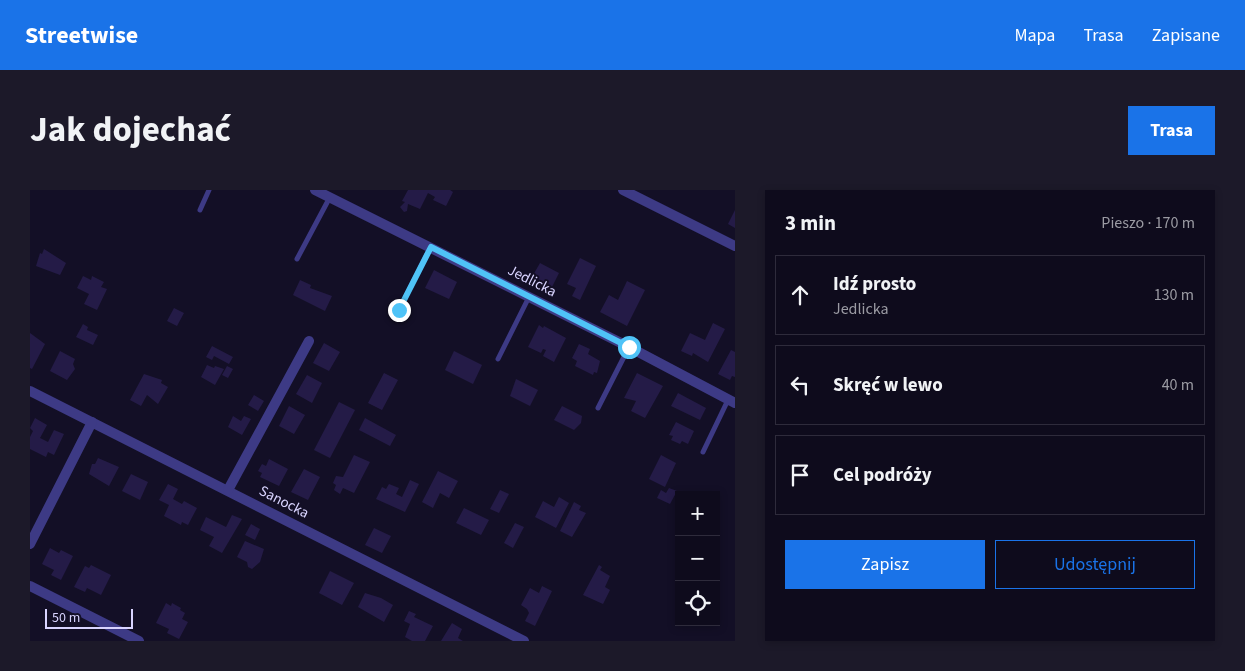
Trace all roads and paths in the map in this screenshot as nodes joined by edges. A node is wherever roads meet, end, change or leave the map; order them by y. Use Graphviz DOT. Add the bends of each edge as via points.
graph roads {
  1 [pos="210,190"];
  2 [pos="315,190"];
  3 [pos="623,190"];
  4 [pos="330,198"];
  5 [pos="200,210"];
  6 [pos="735,246"];
  7 [pos="431,247"];
  8 [pos="297,259"];
  9 [pos="530,297"];
  10 [pos="399,310"];
  11 [pos="309,341"];
  12 [pos="629,347"];
  13 [pos="498,359"];
  14 [pos="30,391"];
  15 [pos="731,401"];
  16 [pos="598,408"];
  17 [pos="92,422"];
  18 [pos="703,452"];
  19 [pos="228,490"];
  20 [pos="30,544"];
  21 [pos="30,586"];
  22 [pos="140,641"];
  23 [pos="524,641"];
  1 -- 5 [label="lane"];
  2 -- 4 [label="street, Jedlicka"];
  3 -- 6 [label="street"];
  4 -- 7 [label="street, Jedlicka"];
  4 -- 8 [label="lane"];
  7 -- 9 [label="street, Jedlicka"];
  7 -- 10 [label="lane"];
  9 -- 12 [label="street, Jedlicka"];
  9 -- 13 [label="lane"];
  11 -- 19 [label="street"];
  12 -- 15 [label="street, Jedlicka"];
  12 -- 16 [label="lane"];
  14 -- 17 [label="street, Sanocka"];
  15 -- 18 [label="lane"];
  17 -- 19 [label="street, Sanocka"];
  17 -- 20 [label="street"];
  19 -- 23 [label="street, Sanocka"];
  21 -- 22 [label="street"];
}
